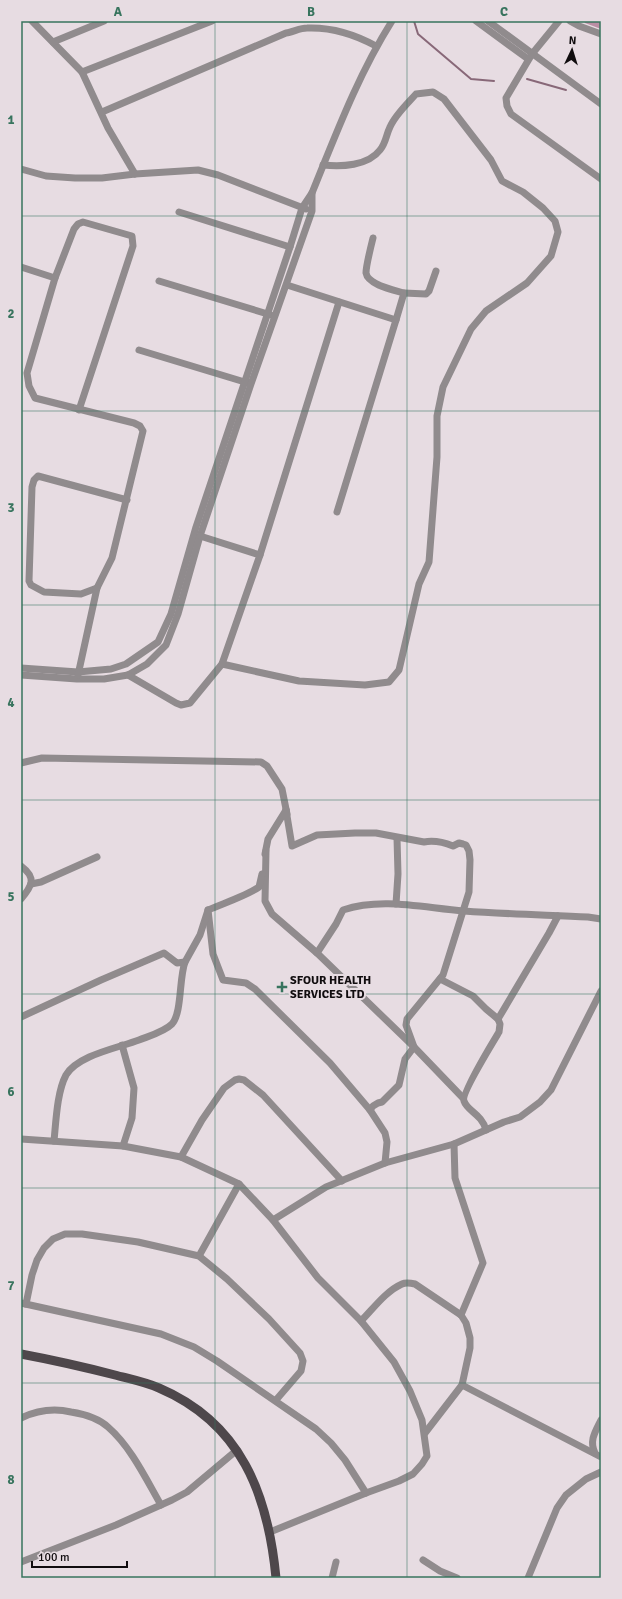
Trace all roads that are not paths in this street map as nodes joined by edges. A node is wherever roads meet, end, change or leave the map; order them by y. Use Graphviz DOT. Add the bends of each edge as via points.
graph roads {
  1 [pos="104,21"];
  2 [pos="212,21"];
  3 [pos="392,21"];
  4 [pos="476,21"];
  5 [pos="488,21"];
  6 [pos="559,21"];
  7 [pos="570,21"];
  8 [pos="34,22"];
  9 [pos="578,24"];
  10 [pos="601,34"];
  11 [pos="53,42"];
  12 [pos="376,46"];
  13 [pos="530,56"];
  14 [pos="82,72"];
  15 [pos="601,104"];
  16 [pos="102,112"];
  17 [pos="323,165"];
  18 [pos="21,169"];
  19 [pos="135,174"];
  20 [pos="601,179"];
  21 [pos="312,193"];
  22 [pos="302,208"];
  23 [pos="312,211"];
  24 [pos="179,212"];
  25 [pos="373,238"];
  26 [pos="290,247"];
  27 [pos="21,267"];
  28 [pos="436,271"];
  29 [pos="55,278"];
  30 [pos="158,281"];
  31 [pos="287,285"];
  32 [pos="404,293"];
  33 [pos="339,302"];
  34 [pos="270,315"];
  35 [pos="396,320"];
  36 [pos="139,350"];
  37 [pos="248,383"];
  38 [pos="79,410"];
  39 [pos="127,500"];
  40 [pos="337,512"];
  41 [pos="200,536"];
  42 [pos="260,555"];
  43 [pos="97,588"];
  44 [pos="222,664"];
  45 [pos="21,668"];
  46 [pos="128,674"];
  47 [pos="21,675"];
  48 [pos="78,676"];
  49 [pos="21,763"];
  50 [pos="398,838"];
  51 [pos="292,846"];
  52 [pos="266,851"];
  53 [pos="97,857"];
  54 [pos="21,866"];
  55 [pos="31,884"];
  56 [pos="21,899"];
  57 [pos="396,904"];
  58 [pos="208,910"];
  59 [pos="463,911"];
  60 [pos="558,916"];
  61 [pos="601,920"];
  62 [pos="317,953"];
  63 [pos="185,962"];
  64 [pos="440,979"];
  65 [pos="601,991"];
  66 [pos="21,1017"];
  67 [pos="498,1019"];
  68 [pos="122,1045"];
  69 [pos="414,1047"];
  70 [pos="463,1098"];
  71 [pos="370,1110"];
  72 [pos="486,1130"];
  73 [pos="21,1139"];
  74 [pos="54,1141"];
  75 [pos="454,1144"];
  76 [pos="123,1146"];
  77 [pos="181,1157"];
  78 [pos="385,1162"];
  79 [pos="342,1181"];
  80 [pos="239,1184"];
  81 [pos="273,1220"];
  82 [pos="199,1256"];
  83 [pos="24,1303"];
  84 [pos="461,1315"];
  85 [pos="360,1321"];
  86 [pos="21,1354"];
  87 [pos="462,1385"];
  88 [pos="276,1400"];
  89 [pos="21,1418"];
  90 [pos="601,1420"];
  91 [pos="425,1433"];
  92 [pos="237,1450"];
  93 [pos="598,1455"];
  94 [pos="601,1472"];
  95 [pos="366,1493"];
  96 [pos="161,1505"];
  97 [pos="270,1532"];
  98 [pos="423,1560"];
  99 [pos="21,1562"];
  100 [pos="336,1562"];
  101 [pos="276,1578"];
  102 [pos="332,1578"];
  103 [pos="457,1578"];
  104 [pos="528,1578"];
  1 -- 11 [label="street"];
  2 -- 14 [label="street"];
  3 -- 12 [label="street"];
  4 -- 13 [label="street"];
  5 -- 13 [label="street"];
  6 -- 13 [label="street"];
  7 -- 9 [label="street"];
  8 -- 11 [label="street"];
  9 -- 10 [label="street"];
  11 -- 14 [label="street"];
  12 -- 16 [label="street" via="357,36 333,30 307,28 286,33"];
  12 -- 17 [label="street"];
  13 -- 15 [label="street"];
  13 -- 20 [label="street" via="506,98 511,114"];
  14 -- 16 [label="street"];
  16 -- 19 [label="street" via="108,128"];
  17 -- 21 [label="street"];
  17 -- 44 [label="street" via="353,164 370,159 380,151 392,123 416,94 433,92 444,99 491,160 502,181 523,192 543,208 555,221 558,232 551,256 528,283 486,311 470,329 443,387 437,416 429,562 420,584 398,670 389,682 365,685 299,681"];
  18 -- 19 [label="street" via="46,176 75,178"];
  19 -- 22 [label="street" via="198,170 218,174"];
  21 -- 22 [label="street"];
  21 -- 23 [label="street"];
  22 -- 23 [label="street"];
  22 -- 26 [label="street"];
  23 -- 31 [label="street"];
  24 -- 26 [label="street"];
  25 -- 32 [label="street" via="366,273 375,284"];
  26 -- 34 [label="street"];
  27 -- 29 [label="street"];
  28 -- 32 [label="street" via="426,294"];
  29 -- 38 [label="street" via="27,373 29,386 35,398"];
  29 -- 38 [label="street" via="78,224 83,222 132,236 133,246"];
  30 -- 34 [label="street"];
  31 -- 33 [label="street"];
  31 -- 34 [label="street"];
  32 -- 35 [label="street"];
  33 -- 35 [label="street"];
  33 -- 42 [label="street"];
  34 -- 37 [label="street"];
  35 -- 40 [label="street"];
  36 -- 37 [label="street"];
  37 -- 41 [label="street"];
  37 -- 48 [label="street" via="196,527 171,614 158,642 126,664"];
  38 -- 39 [label="street" via="134,423 143,431"];
  39 -- 43 [label="street" via="112,558"];
  39 -- 43 [label="street" via="38,476 34,480 29,581 31,585 44,592 81,594"];
  41 -- 42 [label="street"];
  41 -- 46 [label="street" via="178,614 166,644 147,664"];
  42 -- 44 [label="street"];
  43 -- 48 [label="street"];
  44 -- 46 [label="street" via="190,703 181,705"];
  45 -- 48 [label="street"];
  46 -- 48 [label="street" via="104,679"];
  47 -- 48 [label="street"];
  49 -- 51 [label="street" via="42,758 261,762 267,766 282,789"];
  50 -- 51 [label="street" via="376,833 317,835"];
  50 -- 57 [label="street"];
  50 -- 59 [label="street" via="443,842 453,846 459,843 466,845 470,875 469,892"];
  51 -- 52 [label="street" via="286,810 268,839"];
  52 -- 58 [label="street" via="259,887"];
  52 -- 62 [label="street" via="266,901 272,914"];
  53 -- 55 [label="street"];
  54 -- 55 [label="street" via="32,878"];
  55 -- 56 [label="street"];
  57 -- 59 [label="street"];
  57 -- 62 [label="street" via="356,905 343,910"];
  58 -- 63 [label="street" via="200,935"];
  58 -- 71 [label="street" via="213,954 223,980 246,983 255,989 330,1063"];
  59 -- 60 [label="street"];
  59 -- 64 [label="street"];
  60 -- 61 [label="street"];
  60 -- 67 [label="street"];
  62 -- 69 [label="street"];
  63 -- 66 [label="street" via="177,963 164,953"];
  63 -- 68 [label="street" via="177,1015 172,1024"];
  64 -- 67 [label="street" via="473,996"];
  64 -- 69 [label="street" via="407,1019 406,1025"];
  65 -- 72 [label="street" via="551,1090 520,1117"];
  67 -- 70 [label="street" via="499,1032"];
  68 -- 74 [label="street" via="78,1063 66,1074 61,1089"];
  68 -- 76 [label="street" via="134,1088 132,1118"];
  69 -- 70 [label="street"];
  69 -- 71 [label="street" via="405,1059 399,1085"];
  70 -- 72 [label="street" via="464,1103 483,1121"];
  71 -- 78 [label="street" via="385,1133"];
  72 -- 75 [label="street"];
  73 -- 74 [label="street"];
  74 -- 76 [label="street"];
  75 -- 78 [label="street"];
  75 -- 84 [label="street" via="455,1178 483,1262"];
  76 -- 77 [label="street"];
  77 -- 79 [label="street" via="224,1088 239,1079 263,1095"];
  77 -- 80 [label="street"];
  78 -- 79 [label="street"];
  79 -- 81 [label="street" via="326,1187"];
  80 -- 81 [label="street"];
  80 -- 82 [label="street"];
  81 -- 85 [label="street" via="318,1278"];
  82 -- 83 [label="street" via="138,1242 65,1234 53,1239 44,1248 37,1260"];
  82 -- 88 [label="street" via="274,1324 300,1353 303,1361 302,1371"];
  83 -- 88 [label="street" via="161,1334 218,1360"];
  84 -- 85 [label="street" via="415,1284 405,1283 387,1295"];
  84 -- 87 [label="street" via="470,1338"];
  85 -- 91 [label="street" via="394,1362 410,1391"];
  86 -- 92 [label="main road" via="96,1370 158,1388 205,1416 222,1431"];
  87 -- 91 [label="street"];
  87 -- 93 [label="street"];
  88 -- 95 [label="street" via="331,1443"];
  89 -- 96 [label="street" via="58,1409 79,1413 108,1426 123,1443"];
  90 -- 93 [label="street" via="592,1441"];
  91 -- 95 [label="street" via="427,1456 414,1474"];
  92 -- 96 [label="street" via="187,1492"];
  92 -- 97 [label="main road" via="261,1499"];
  94 -- 104 [label="street" via="586,1479 566,1495 557,1508"];
  95 -- 97 [label="street"];
  96 -- 99 [label="street"];
  97 -- 101 [label="main road"];
  98 -- 103 [label="street"];
  100 -- 102 [label="street"];
}
